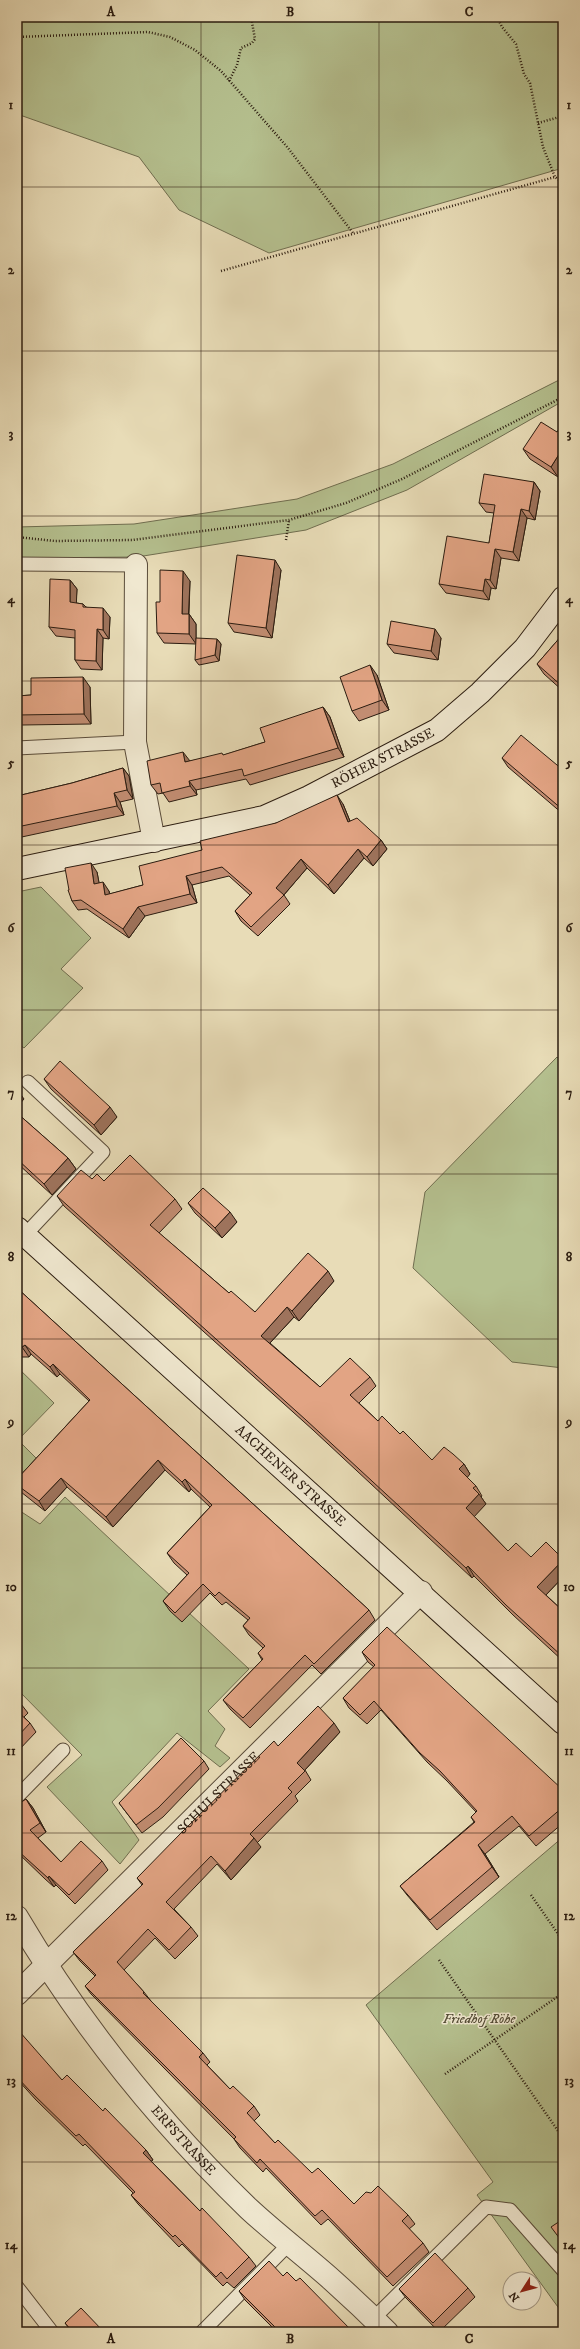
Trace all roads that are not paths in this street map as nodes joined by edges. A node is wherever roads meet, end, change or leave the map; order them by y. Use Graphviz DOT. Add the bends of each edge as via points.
graph roads {
  1 [pos="17,564"];
  2 [pos="136,565"];
  3 [pos="563,598"];
  4 [pos="135,742"];
  5 [pos="17,748"];
  6 [pos="154,841"];
  7 [pos="17,869"];
  8 [pos="28,1082"];
  9 [pos="21,1232"];
  10 [pos="420,1592"];
  11 [pos="563,1723"];
  12 [pos="62,1750"];
  13 [pos="17,1797"];
  14 [pos="17,1917"];
  15 [pos="46,1966"];
  16 [pos="17,1994"];
  17 [pos="288,2244"];
  18 [pos="563,2270"];
  19 [pos="17,2287"];
  20 [pos="380,2325"];
  21 [pos="52,2332"];
  22 [pos="202,2332"];
  1 -- 2 [label="lane"];
  2 -- 4 [label="street"];
  3 -- 6 [label="street, RÖHER STRASSE" via="525,648 480,693 437,730 369,767 264,818"];
  4 -- 5 [label="lane"];
  4 -- 6 [label="street"];
  6 -- 7 [label="street, RÖHER STRASSE"];
  8 -- 9 [label="lane" via="103,1152"];
  9 -- 10 [label="street, AACHENER STRASSE"];
  10 -- 11 [label="street, AACHENER STRASSE"];
  10 -- 15 [label="street, SCHULSTRASSE"];
  12 -- 13 [label="lane"];
  14 -- 15 [label="street, ERFSTRASSE"];
  15 -- 16 [label="street, SCHULSTRASSE"];
  15 -- 17 [label="street, ERFSTRASSE" via="163,2119 250,2210"];
  17 -- 20 [label="street, ERFSTRASSE" via="332,2280"];
  17 -- 22 [label="lane"];
  18 -- 20 [label="lane" via="510,2210 486,2207"];
  19 -- 21 [label="lane"];
}
